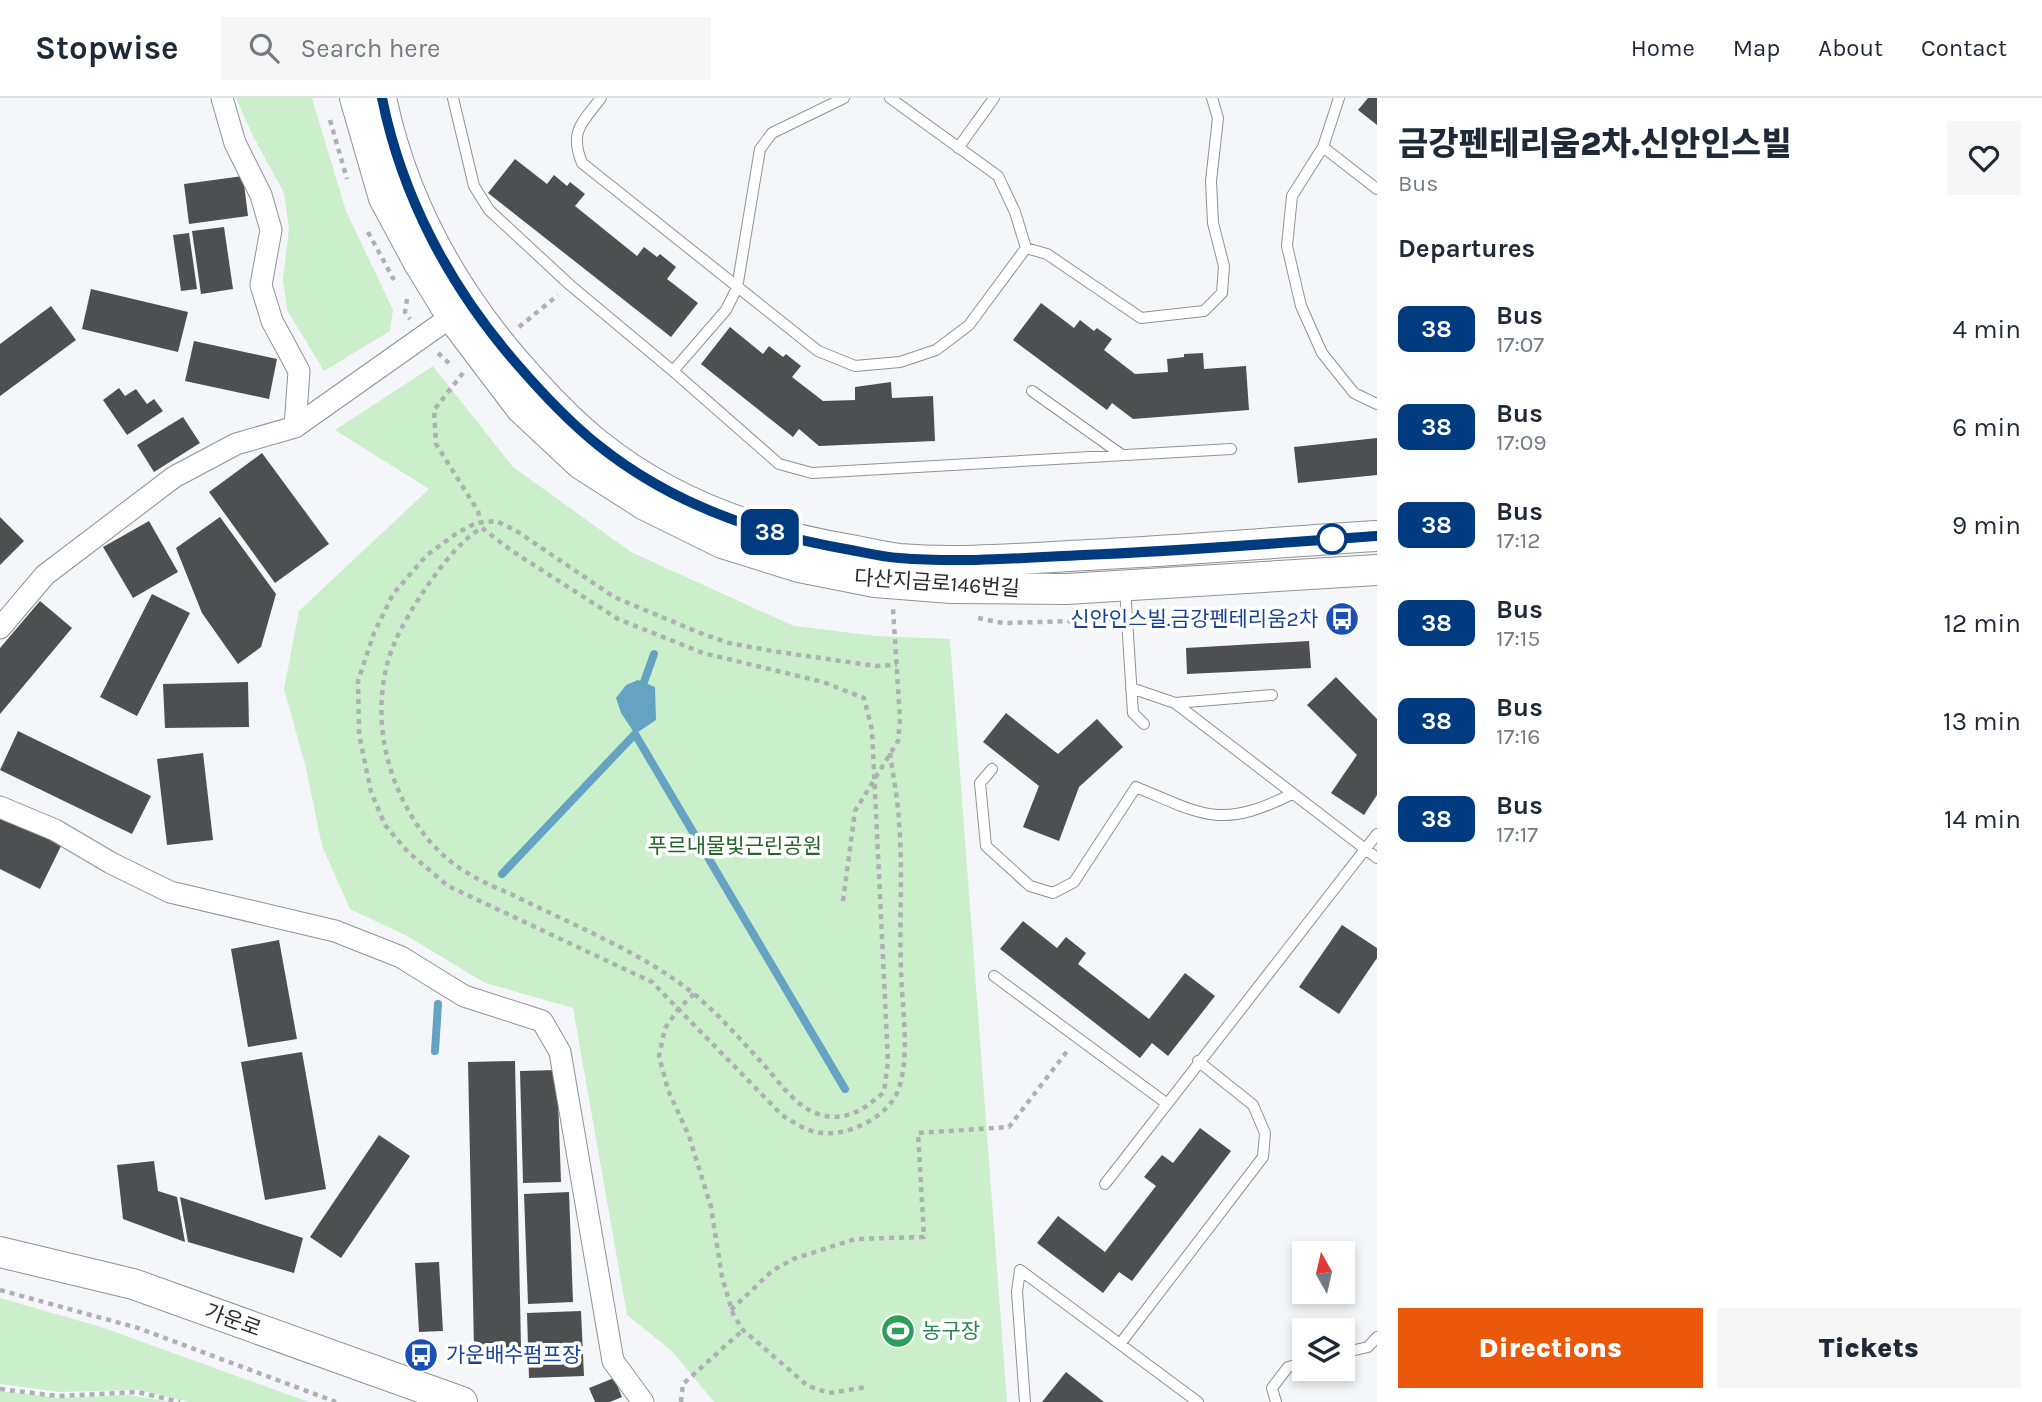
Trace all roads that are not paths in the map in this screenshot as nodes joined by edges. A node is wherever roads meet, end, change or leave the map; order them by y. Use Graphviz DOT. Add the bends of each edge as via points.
graph roads {
  1 [pos="222,98"];
  2 [pos="355,98"];
  3 [pos="382,98"];
  4 [pos="453,98"];
  5 [pos="601,98"];
  6 [pos="844,98"];
  7 [pos="890,98"];
  8 [pos="994,98"];
  9 [pos="1212,98"];
  10 [pos="1339,98"];
  11 [pos="1323,147"];
  12 [pos="958,148"];
  13 [pos="1377,189"];
  14 [pos="1026,248"];
  15 [pos="737,288"];
  16 [pos="460,310"];
  17 [pos="673,370"];
  18 [pos="1032,391"];
  19 [pos="1377,404"];
  20 [pos="295,427"];
  21 [pos="1231,449"];
  22 [pos="1122,455"];
  23 [pos="1377,536"];
  24 [pos="1377,569"];
  25 [pos="1124,570"];
  26 [pos="0,628"];
  27 [pos="1131,688"];
  28 [pos="1272,695"];
  29 [pos="1175,704"];
  30 [pos="1144,724"];
  31 [pos="992,769"];
  32 [pos="1292,794"];
  33 [pos="0,807"];
  34 [pos="1377,834"];
  35 [pos="1365,849"];
  36 [pos="1377,858"];
  37 [pos="994,976"];
  38 [pos="1198,1061"];
  39 [pos="1166,1103"];
  40 [pos="1105,1184"];
  41 [pos="0,1252"];
  42 [pos="1377,1337"];
  43 [pos="1120,1344"];
  44 [pos="1355,1350"];
  45 [pos="1292,1366"];
  46 [pos="462,1402"];
  47 [pos="643,1402"];
  48 [pos="1025,1402"];
  49 [pos="1198,1402"];
  50 [pos="1276,1402"];
  1 -- 20 [label="street" via="235,144 261,195 271,230 261,285 272,321 299,371"];
  2 -- 16 [label="street, 다산지금로146번길" via="384,198 419,264"];
  3 -- 16 [label="street, 다산지금로146번길" via="408,190"];
  4 -- 17 [label="lane" via="474,186 489,210"];
  5 -- 15 [label="lane" via="579,127 575,146 582,163"];
  6 -- 15 [label="lane" via="772,133 760,149"];
  7 -- 12 [label="lane"];
  8 -- 12 [label="lane"];
  9 -- 14 [label="lane" via="1219,118 1211,191 1213,223 1224,267 1223,293 1204,311 1141,318 1047,254"];
  10 -- 11 [label="lane"];
  11 -- 13 [label="lane"];
  11 -- 19 [label="lane" via="1292,195 1287,246 1301,306 1322,352 1354,393"];
  12 -- 14 [label="lane" via="998,176"];
  14 -- 15 [label="lane" via="969,324 936,350 900,362 855,366 818,351"];
  15 -- 17 [label="lane" via="726,310"];
  16 -- 20 [label="street"];
  16 -- 25 [label="street, 다산지금로146번길" via="521,408 581,464 645,506 722,543 799,568 875,582 1019,590"];
  17 -- 22 [label="lane" via="779,464 811,473"];
  18 -- 22 [label="lane"];
  20 -- 26 [label="street" via="236,444 174,477 45,575"];
  21 -- 22 [label="lane"];
  23 -- 25 [label="street, 다산지금로146번길"];
  24 -- 25 [label="street, 다산지금로146번길"];
  25 -- 27 [label="lane"];
  27 -- 29 [label="lane"];
  27 -- 30 [label="lane" via="1133,713"];
  28 -- 29 [label="lane"];
  29 -- 32 [label="lane"];
  31 -- 32 [label="lane" via="980,783 986,846 1030,886 1053,893 1074,882 1136,787 1198,814 1231,816 1261,810"];
  32 -- 35 [label="lane"];
  33 -- 47 [label="street" via="55,830 170,892 335,931 401,957 464,996 542,1021 560,1052 613,1361"];
  34 -- 35 [label="lane"];
  35 -- 36 [label="lane"];
  35 -- 38 [label="lane"];
  37 -- 39 [label="lane"];
  38 -- 39 [label="lane"];
  38 -- 43 [label="lane" via="1253,1105 1265,1133 1263,1157"];
  39 -- 40 [label="lane"];
  41 -- 46 [label="street, 가운로" via="133,1284"];
  42 -- 44 [label="lane" via="1368,1347"];
  43 -- 48 [label="lane" via="1020,1270 1017,1292"];
  43 -- 49 [label="lane"];
  45 -- 50 [label="lane" via="1272,1388"];
}
